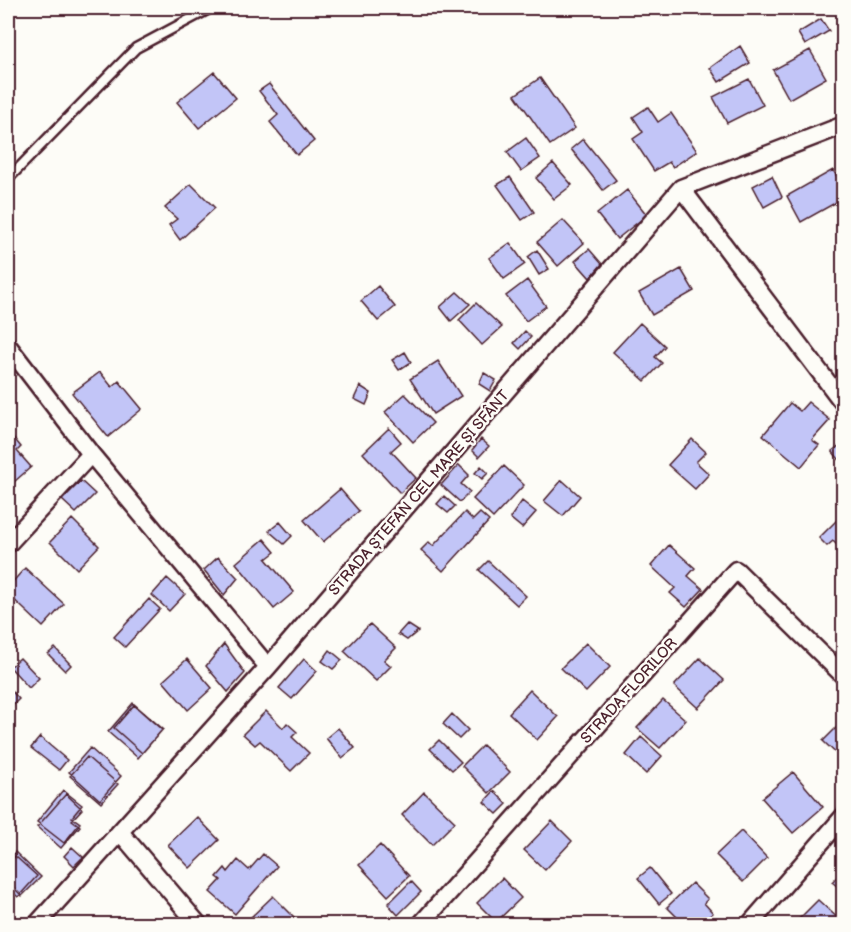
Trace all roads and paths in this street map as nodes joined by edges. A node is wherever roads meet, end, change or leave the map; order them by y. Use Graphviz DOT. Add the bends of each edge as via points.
graph roads {
  1 [pos="211,8"];
  2 [pos="843,125"];
  3 [pos="8,180"];
  4 [pos="681,188"];
  5 [pos="8,346"];
  6 [pos="843,404"];
  7 [pos="91,454"];
  8 [pos="8,543"];
  9 [pos="268,667"];
  10 [pos="843,676"];
  11 [pos="843,816"];
  12 [pos="120,832"];
  13 [pos="37,924"];
  14 [pos="198,924"];
  15 [pos="421,924"];
  16 [pos="750,924"];
  1 -- 3 [label="lane" via="136,48"];
  2 -- 4 [label="street, STRADA ȘTEFAN CEL MARE ȘI SFÂNT"];
  4 -- 6 [label="street"];
  4 -- 9 [label="street, STRADA ȘTEFAN CEL MARE ȘI SFÂNT"];
  5 -- 7 [label="street"];
  7 -- 8 [label="street"];
  7 -- 9 [label="street"];
  9 -- 12 [label="street, STRADA ȘTEFAN CEL MARE ȘI SFÂNT"];
  10 -- 15 [label="street, STRADA FLORILOR" via="736,570"];
  11 -- 16 [label="street"];
  12 -- 13 [label="street, STRADA ȘTEFAN CEL MARE ȘI SFÂNT"];
  12 -- 14 [label="street"];
}
